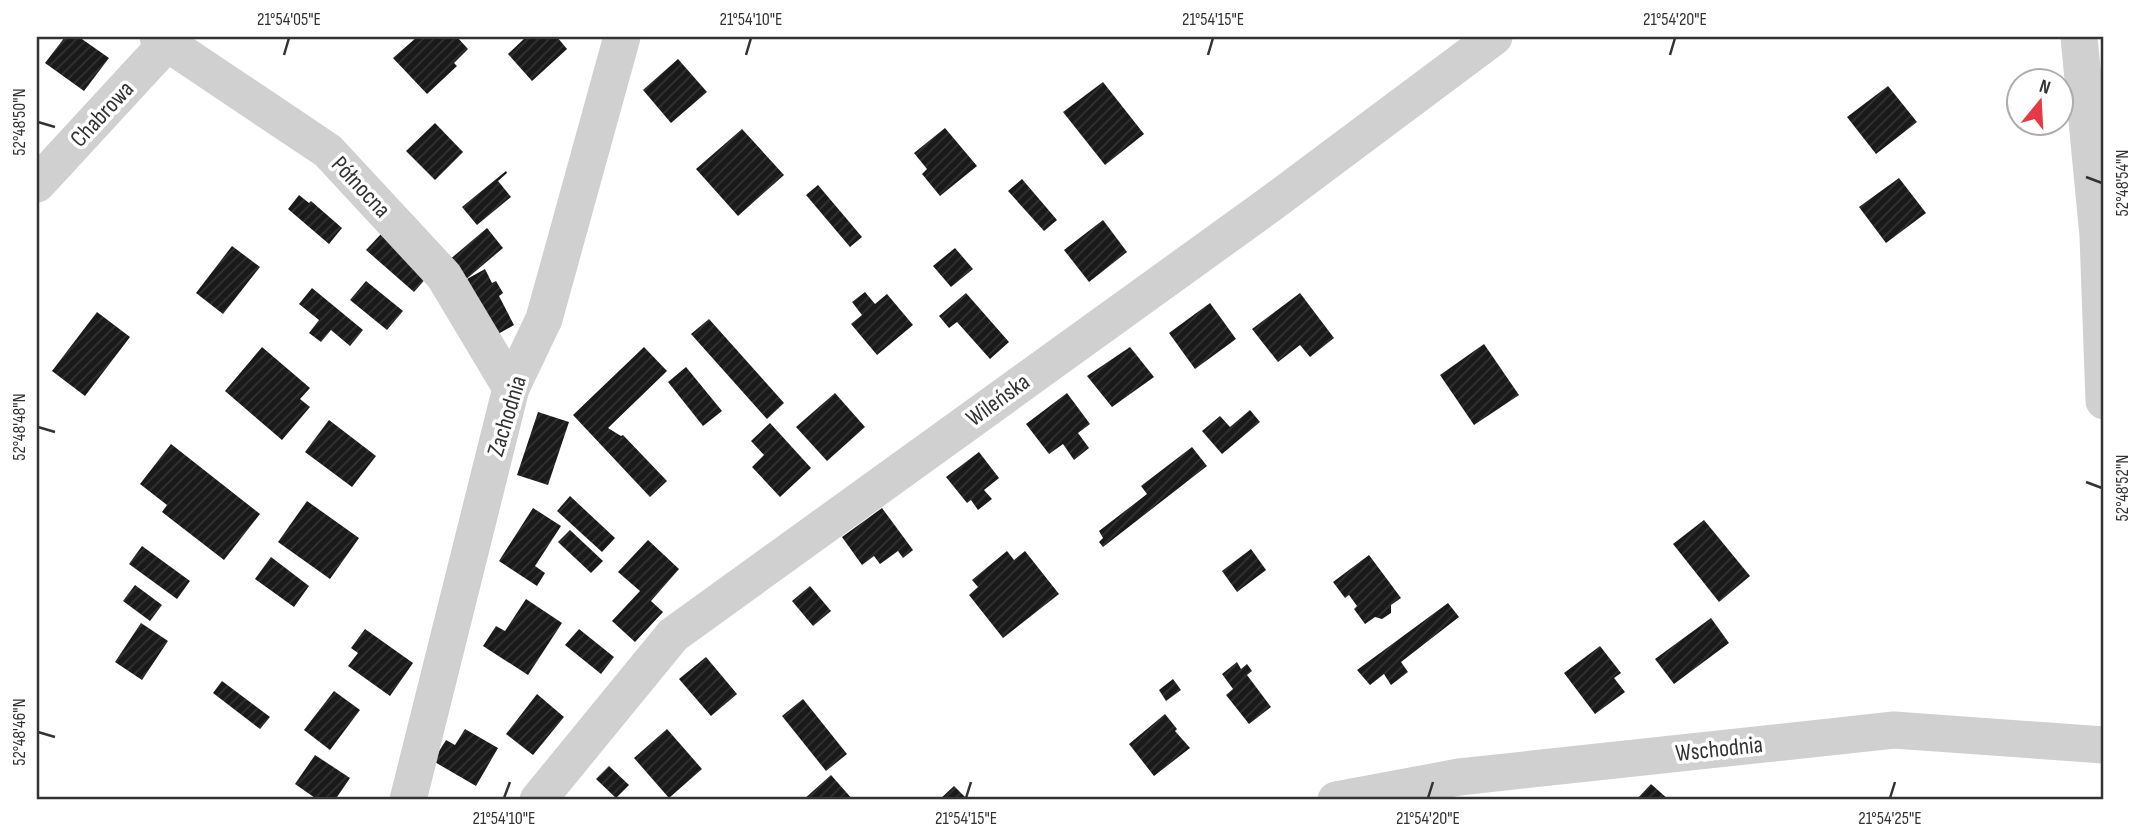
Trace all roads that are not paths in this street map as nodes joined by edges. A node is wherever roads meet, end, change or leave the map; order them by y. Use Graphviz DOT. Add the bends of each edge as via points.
graph roads {
  1 [pos="622,37"];
  2 [pos="1494,37"];
  3 [pos="2080,37"];
  4 [pos="163,40"];
  5 [pos="37,184"];
  6 [pos="511,388"];
  7 [pos="2104,401"];
  8 [pos="2104,745"];
  9 [pos="408,800"];
  10 [pos="538,800"];
  11 [pos="1336,800"];
  1 -- 6 [label="street, Zachodnia" via="544,319"];
  2 -- 10 [label="street, Wileńska" via="673,635"];
  3 -- 7 [label="street" via="2098,236"];
  4 -- 5 [label="street, Chabrowa"];
  4 -- 6 [label="street, Północna" via="328,151 444,276"];
  6 -- 9 [label="street, Zachodnia"];
  8 -- 11 [label="street, Wschodnia" via="1894,730 1459,778"];
}
